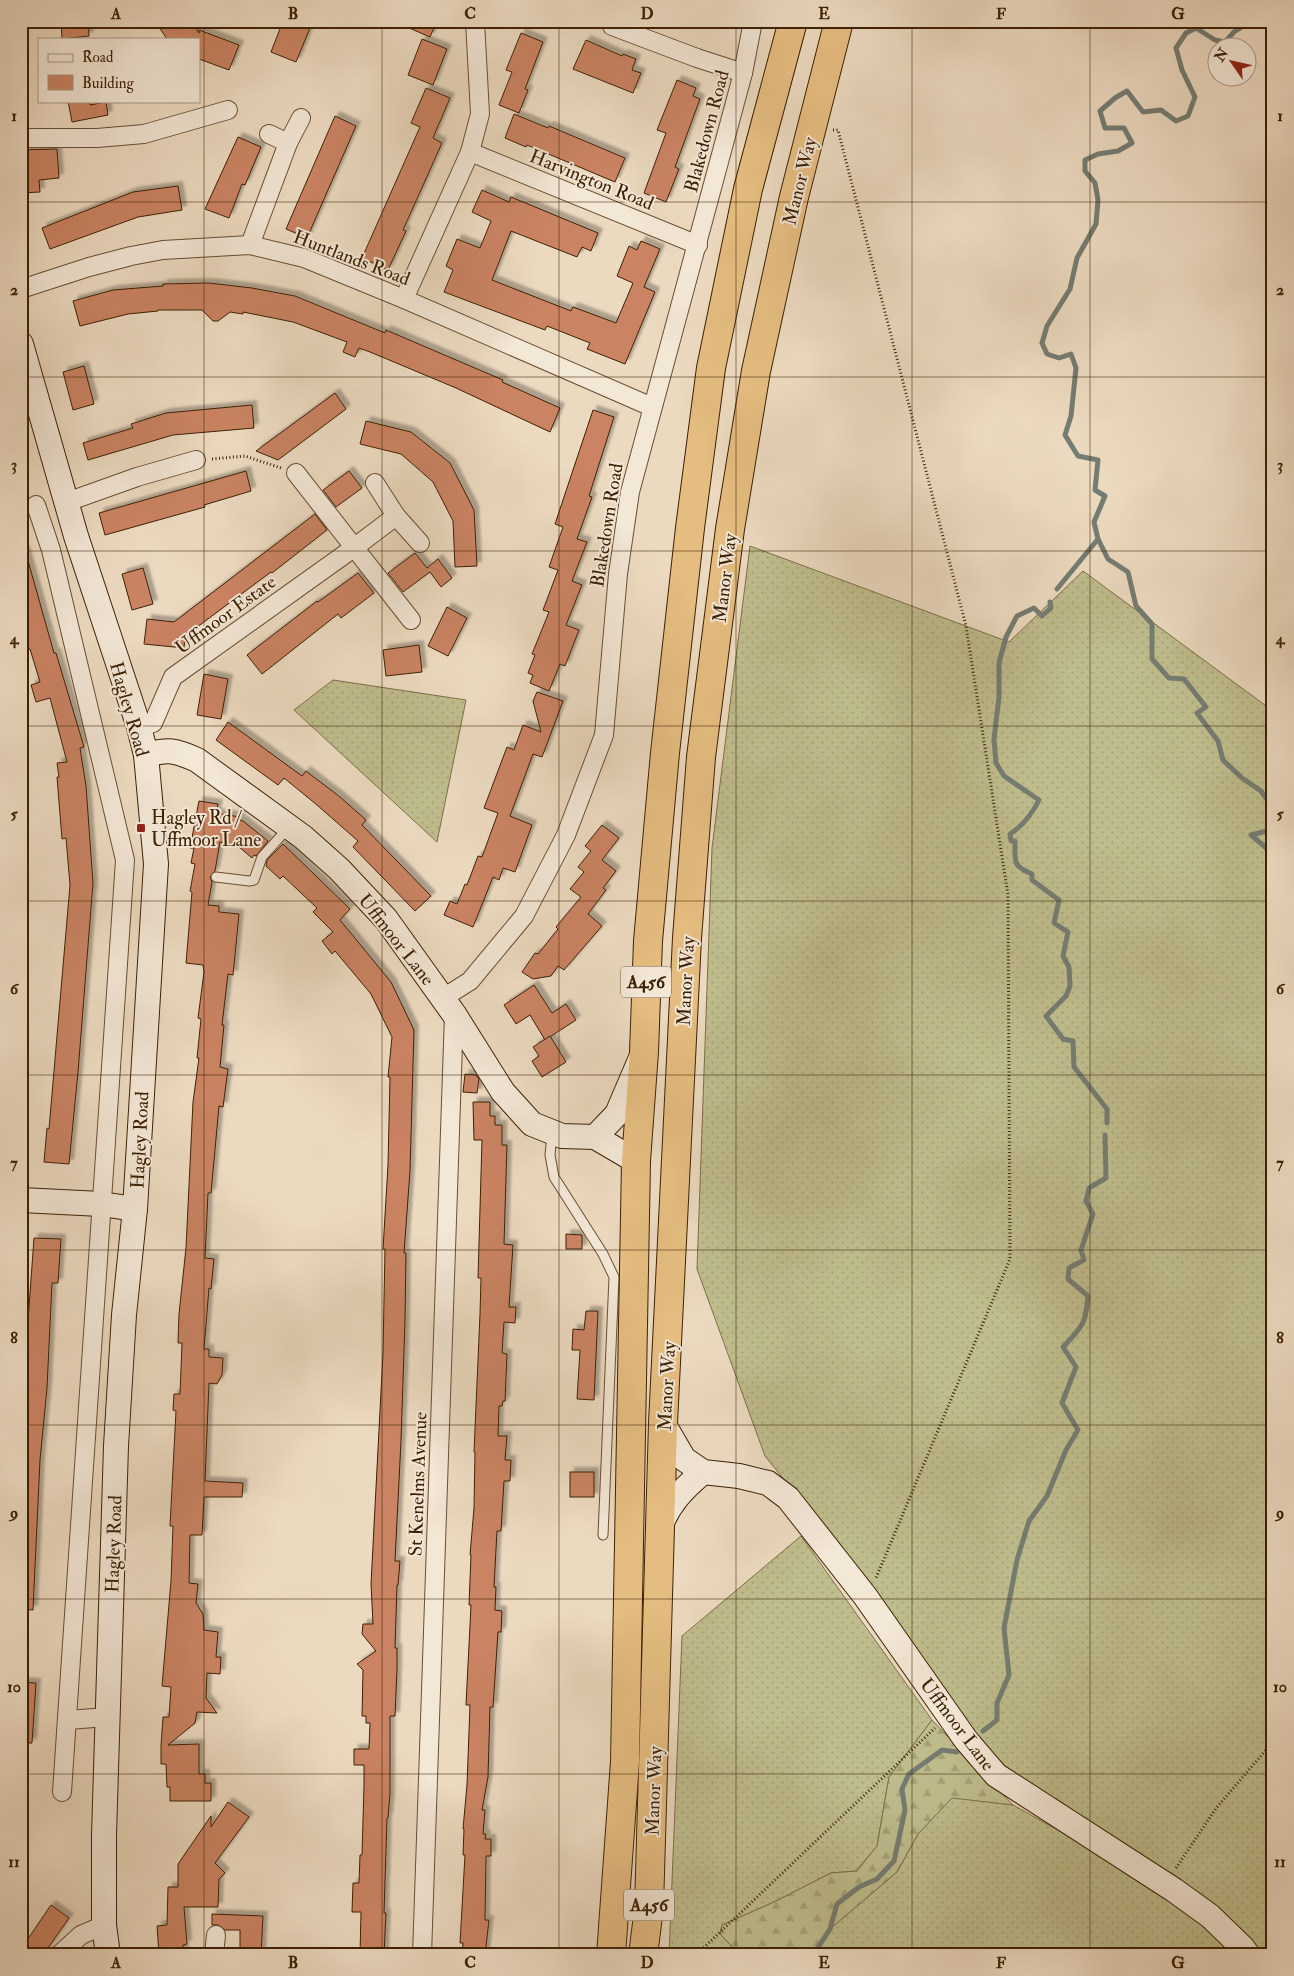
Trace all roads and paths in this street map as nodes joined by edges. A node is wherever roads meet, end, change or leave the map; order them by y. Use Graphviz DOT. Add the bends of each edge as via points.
graph roads {
  1 [pos="475,21"];
  2 [pos="753,21"];
  3 [pos="792,21"];
  4 [pos="839,21"];
  5 [pos="612,26"];
  6 [pos="634,27"];
  7 [pos="743,73"];
  8 [pos="228,110"];
  9 [pos="301,118"];
  10 [pos="812,126"];
  11 [pos="269,134"];
  12 [pos="21,138"];
  13 [pos="288,144"];
  14 [pos="470,152"];
  15 [pos="250,245"];
  16 [pos="698,245"];
  17 [pos="21,289"];
  18 [pos="404,299"];
  19 [pos="21,344"];
  20 [pos="29,401"];
  21 [pos="652,407"];
  22 [pos="196,460"];
  23 [pos="296,473"];
  24 [pos="374,484"];
  25 [pos="67,502"];
  26 [pos="36,505"];
  27 [pos="396,516"];
  28 [pos="76,536"];
  29 [pos="420,543"];
  30 [pos="355,547"];
  31 [pos="51,550"];
  32 [pos="411,620"];
  33 [pos="138,727"];
  34 [pos="146,755"];
  35 [pos="290,827"];
  36 [pos="216,876"];
  37 [pos="448,1006"];
  38 [pos="644,1052"];
  39 [pos="552,1134"];
  40 [pos="595,1137"];
  41 [pos="636,1162"];
  42 [pos="21,1200"];
  43 [pos="101,1204"];
  44 [pos="135,1209"];
  45 [pos="663,1424"];
  46 [pos="703,1472"];
  47 [pos="660,1527"];
  48 [pos="603,1535"];
  49 [pos="865,1596"];
  50 [pos="949,1716"];
  51 [pos="107,1717"];
  52 [pos="68,1720"];
  53 [pos="1273,1742"];
  54 [pos="62,1792"];
  55 [pos="1165,1884"];
  56 [pos="104,1925"];
  57 [pos="216,1935"];
  58 [pos="59,1955"];
  59 [pos="108,1955"];
  60 [pos="214,1955"];
  61 [pos="422,1955"];
  62 [pos="611,1955"];
  63 [pos="643,1955"];
  64 [pos="696,1955"];
  65 [pos="1248,1955"];
  1 -- 14 [label="street" via="480,114"];
  2 -- 7 [label="street, Blakedown Road"];
  3 -- 38 [label="highway, Manor Way / A456" via="748,189 710,377 665,753 648,941"];
  4 -- 10 [label="highway, Manor Way / A456"];
  5 -- 6 [label="street"];
  6 -- 7 [label="street" via="697,58"];
  7 -- 16 [label="street, Blakedown Road"];
  8 -- 12 [label="street" via="144,134"];
  9 -- 13 [label="street"];
  10 -- 45 [label="highway, Manor Way / A456" via="756,371 730,529 701,757 687,938"];
  10 -- 49 [label="path" via="838,130 964,616 1008,895 1010,1259 871,1589"];
  11 -- 13 [label="street"];
  13 -- 15 [label="street"];
  14 -- 16 [label="street, Harvington Road"];
  14 -- 18 [label="street"];
  15 -- 17 [label="street, Huntlands Road" via="163,250 131,256"];
  15 -- 18 [label="street, Huntlands Road" via="304,258"];
  16 -- 21 [label="street, Blakedown Road"];
  18 -- 21 [label="street, Huntlands Road"];
  19 -- 20 [label="street, Hagley Road"];
  20 -- 25 [label="street, Hagley Road"];
  21 -- 37 [label="street, Blakedown Road" via="630,492 618,574 604,735 566,835 524,916"];
  22 -- 23 [label="path" via="244,456"];
  22 -- 25 [label="street"];
  23 -- 30 [label="street"];
  24 -- 27 [label="street"];
  25 -- 28 [label="street, Hagley Road"];
  26 -- 31 [label="street, Hagley Road"];
  27 -- 29 [label="street"];
  27 -- 30 [label="street, Uffmoor Estate"];
  28 -- 31 [label="street"];
  28 -- 33 [label="street, Hagley Road"];
  30 -- 32 [label="street"];
  30 -- 33 [label="street, Uffmoor Estate" via="173,677 153,723"];
  31 -- 43 [label="street, Hagley Road" via="125,860"];
  33 -- 34 [label="street, Hagley Road"];
  34 -- 35 [label="street, Uffmoor Lane" via="178,752 197,760"];
  34 -- 44 [label="street, Hagley Road" via="156,864"];
  35 -- 36 [label="lane" via="262,857 254,880"];
  35 -- 37 [label="street, Uffmoor Lane" via="339,869 386,919"];
  37 -- 39 [label="street, Uffmoor Lane" via="503,1092 532,1124"];
  37 -- 61 [label="street, St Kenelms Avenue"];
  38 -- 40 [label="street" via="618,1114"];
  38 -- 41 [label="highway, Manor Way / A456"];
  39 -- 40 [label="street, Uffmoor Lane"];
  39 -- 48 [label="lane" via="550,1156 554,1177 614,1277"];
  40 -- 41 [label="street, Uffmoor Lane"];
  41 -- 62 [label="highway, Manor Way / A456" via="625,1762"];
  42 -- 43 [label="street"];
  43 -- 44 [label="street"];
  43 -- 52 [label="street, Hagley Road"];
  44 -- 51 [label="street, Hagley Road" via="116,1446"];
  45 -- 46 [label="street, Uffmoor Lane" via="684,1459"];
  45 -- 47 [label="highway, Manor Way / A456"];
  46 -- 47 [label="street" via="667,1509"];
  46 -- 49 [label="street, Uffmoor Lane" via="768,1483 788,1498"];
  47 -- 63 [label="highway, Manor Way / A456" via="649,1900"];
  49 -- 50 [label="street, Uffmoor Lane"];
  50 -- 55 [label="street, Uffmoor Lane" via="996,1775"];
  50 -- 64 [label="path"];
  51 -- 52 [label="street"];
  51 -- 56 [label="street, Hagley Road"];
  52 -- 54 [label="street, Hagley Road"];
  53 -- 55 [label="path" via="1217,1806"];
  55 -- 65 [label="street, Uffmoor Lane" via="1210,1916"];
  56 -- 58 [label="street" via="81,1935"];
  56 -- 59 [label="street, Hagley Road"];
  57 -- 60 [label="street"];
}
